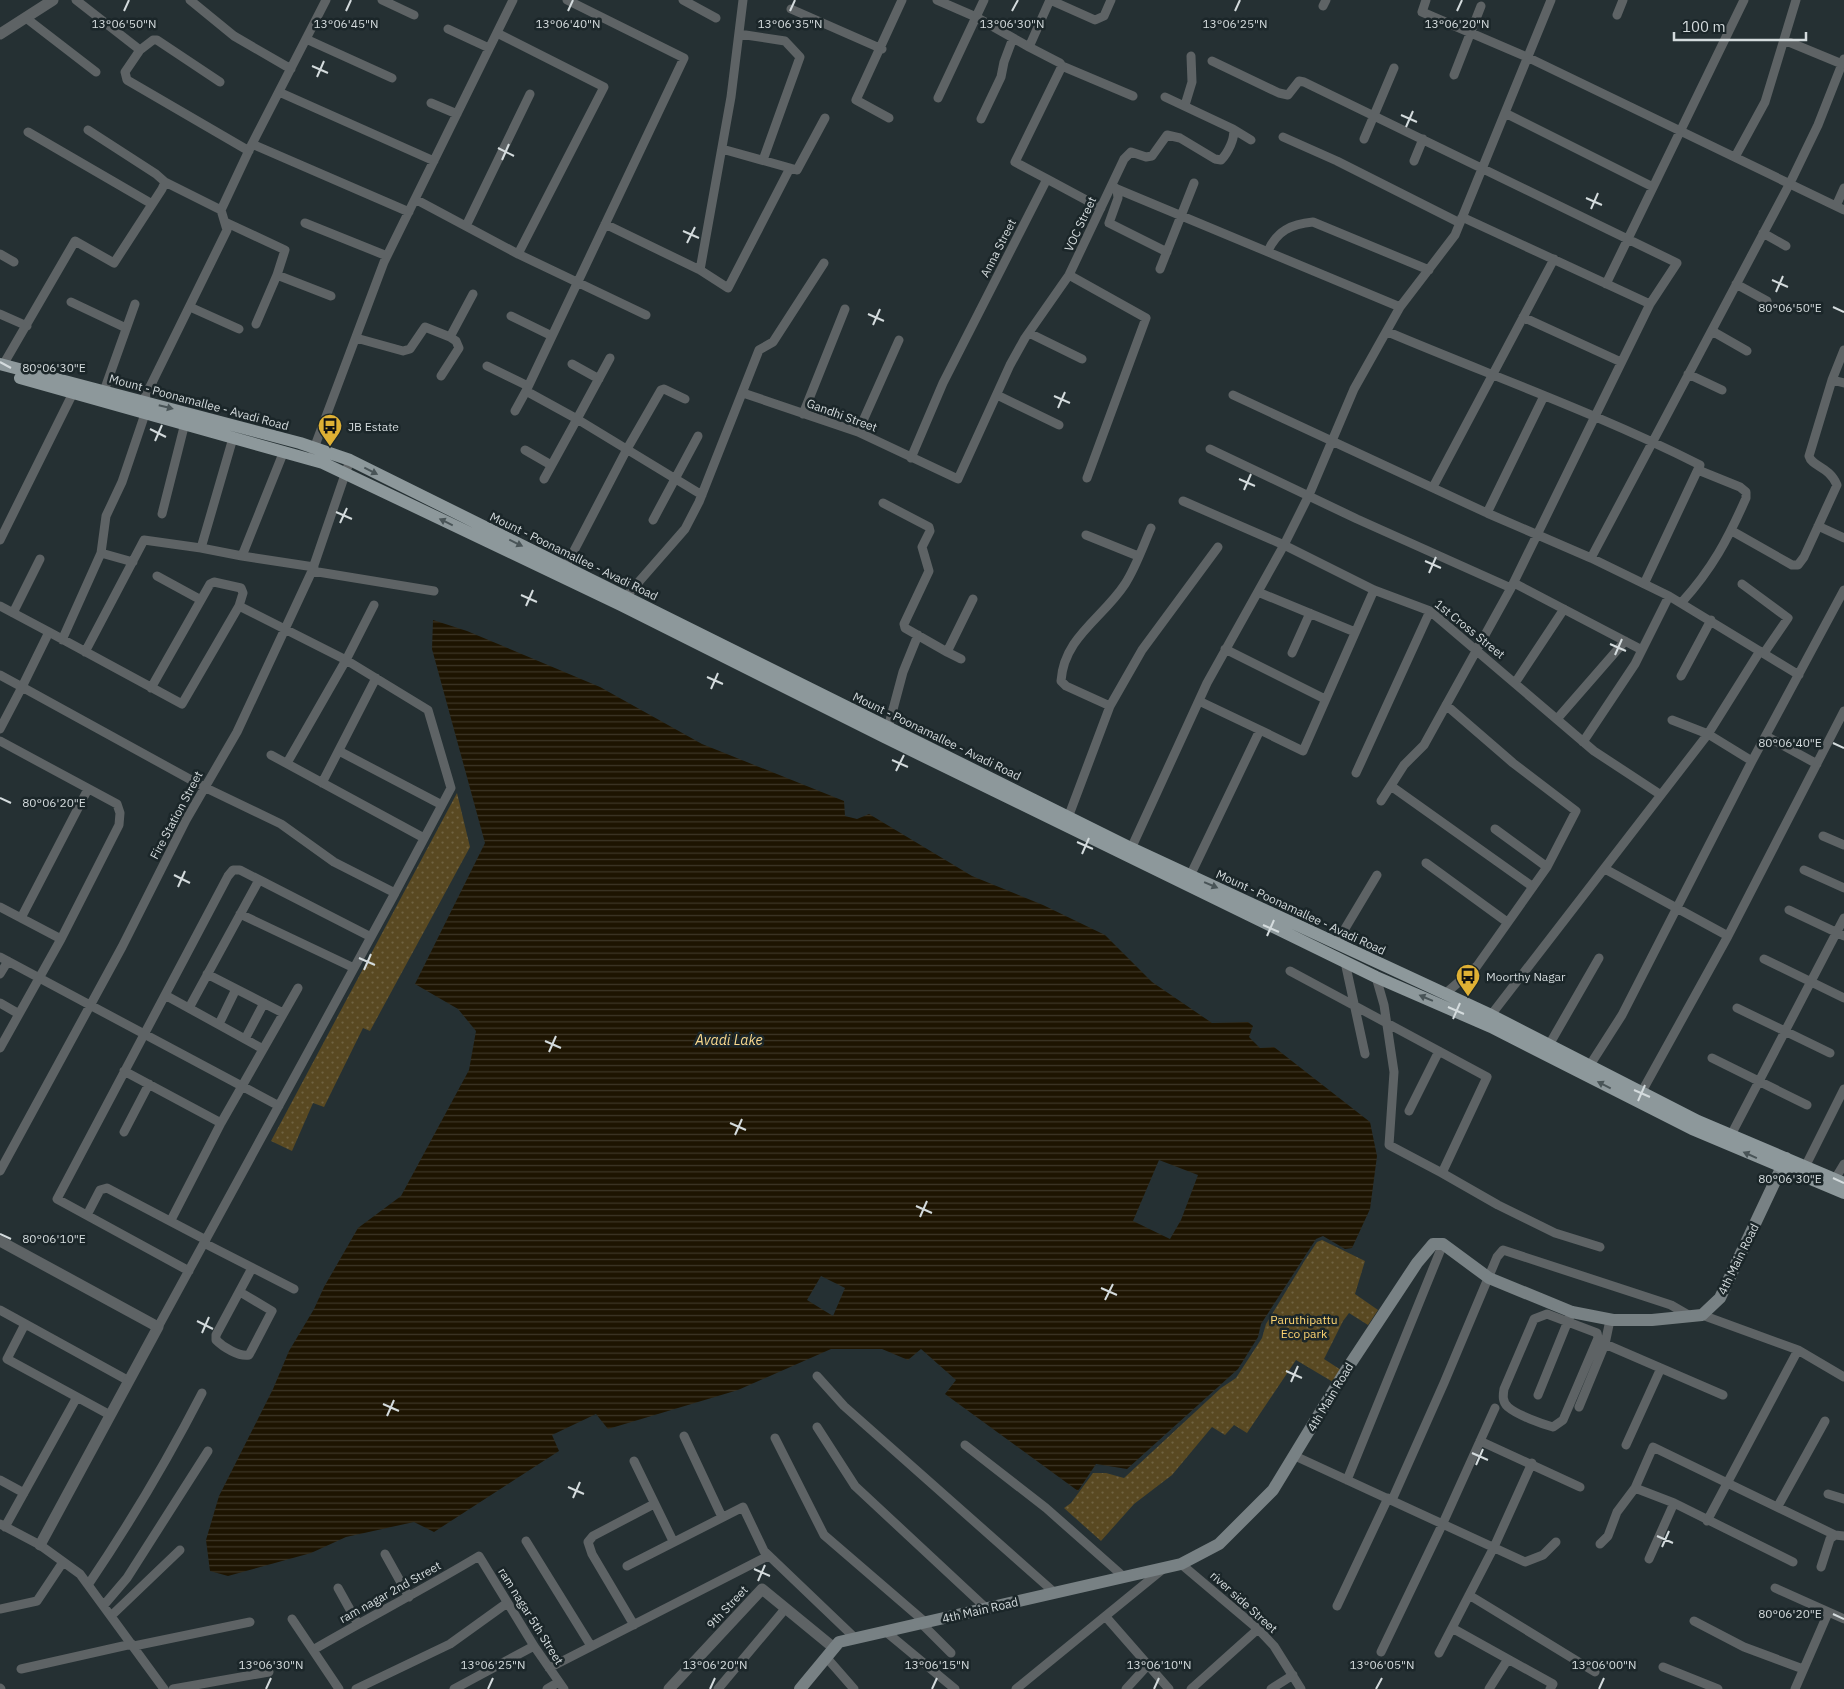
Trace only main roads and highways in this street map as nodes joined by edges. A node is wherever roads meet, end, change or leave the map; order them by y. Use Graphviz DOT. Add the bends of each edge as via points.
graph roads {
  1 [pos="1,367"];
  2 [pos="144,408"];
  3 [pos="313,453"];
  4 [pos="622,601"];
  5 [pos="1129,852"];
  6 [pos="1640,1097"];
  7 [pos="1783,1163"];
  8 [pos="1839,1181"];
  9 [pos="1844,1193"];
  10 [pos="800,1689"];
  1 -- 2 [label="main road, Mount - Poonamallee - Avadi Road" via="73,393"];
  1 -- 2 [label="main road, Mount - Poonamallee - Avadi Road" via="104,391"];
  2 -- 3 [label="main road, Mount - Poonamallee - Avadi Road, one-way"];
  2 -- 3 [label="main road, Mount - Poonamallee - Avadi Road" via="233,438 284,451"];
  4 -- 3 [label="main road, Mount - Poonamallee - Avadi Road, one-way" via="345,474"];
  3 -- 4 [label="main road, Mount - Poonamallee - Avadi Road, one-way" via="350,460 565,568"];
  4 -- 5 [label="main road, Mount - Poonamallee - Avadi Road"];
  4 -- 5 [label="main road, Mount - Poonamallee - Avadi Road" via="1069,815"];
  6 -- 5 [label="main road, Mount - Poonamallee - Avadi Road, one-way" via="1376,977"];
  5 -- 6 [label="main road, Mount - Poonamallee - Avadi Road, one-way" via="1337,942 1491,1015 1590,1066"];
  6 -- 7 [label="main road, Mount - Poonamallee - Avadi Road" via="1731,1135"];
  7 -- 6 [label="main road, Mount - Poonamallee - Avadi Road, one-way" via="1692,1129"];
  7 -- 8 [label="main road, Mount - Poonamallee - Avadi Road" via="1805,1167"];
  7 -- 9 [label="main road, Mount - Poonamallee - Avadi Road"];
  7 -- 10 [label="main road, 4th Main Road" via="1720,1298 1696,1316 1652,1320 1570,1316 1488,1278 1443,1244 1433,1244 1343,1375 1273,1490 1219,1544 1181,1564 839,1642"];
}
